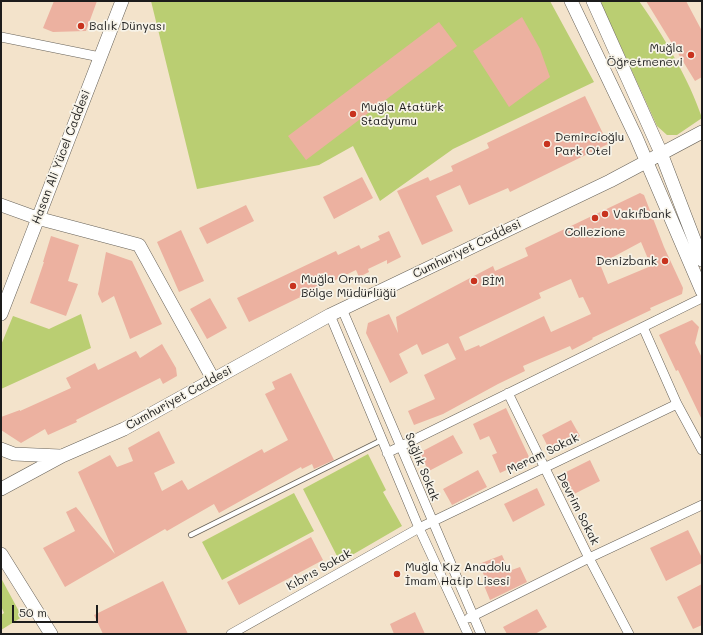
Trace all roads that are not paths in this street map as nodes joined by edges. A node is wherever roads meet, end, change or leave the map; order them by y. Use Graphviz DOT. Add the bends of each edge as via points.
graph roads {
  1 [pos="122,1"];
  2 [pos="593,1"];
  3 [pos="577,3"];
  4 [pos="1,37"];
  5 [pos="100,57"];
  6 [pos="702,132"];
  7 [pos="661,153"];
  8 [pos="646,161"];
  9 [pos="1,205"];
  10 [pos="37,218"];
  11 [pos="702,260"];
  12 [pos="701,284"];
  13 [pos="702,298"];
  14 [pos="342,309"];
  15 [pos="1,314"];
  16 [pos="330,315"];
  17 [pos="643,327"];
  18 [pos="213,379"];
  19 [pos="508,393"];
  20 [pos="677,404"];
  21 [pos="382,440"];
  22 [pos="401,446"];
  23 [pos="1,449"];
  24 [pos="702,450"];
  25 [pos="387,452"];
  26 [pos="62,456"];
  27 [pos="543,467"];
  28 [pos="1,489"];
  29 [pos="702,505"];
  30 [pos="432,522"];
  31 [pos="419,528"];
  32 [pos="191,535"];
  33 [pos="1,554"];
  34 [pos="589,558"];
  35 [pos="473,616"];
  36 [pos="462,622"];
  37 [pos="51,634"];
  38 [pos="232,634"];
  39 [pos="468,634"];
  40 [pos="481,634"];
  41 [pos="629,634"];
  1 -- 5 [label="main road, Hasan Ali Yücel Caddesi"];
  2 -- 7 [label="main road"];
  3 -- 8 [label="main road"];
  4 -- 5 [label="street"];
  5 -- 10 [label="main road, Hasan Ali Yücel Caddesi"];
  6 -- 7 [label="main road, Cumhuriyet Caddesi"];
  7 -- 8 [label="main road, Cumhuriyet Caddesi"];
  7 -- 11 [label="main road"];
  8 -- 12 [label="main road"];
  8 -- 14 [label="main road, Cumhuriyet Caddesi"];
  9 -- 10 [label="main road"];
  10 -- 15 [label="main road, Hasan Ali Yücel Caddesi"];
  10 -- 18 [label="main road" via="139,245"];
  13 -- 17 [label="street"];
  14 -- 16 [label="main road, Cumhuriyet Caddesi"];
  14 -- 22 [label="street, Sağlık Sokak"];
  16 -- 18 [label="main road, Cumhuriyet Caddesi"];
  16 -- 21 [label="street"];
  17 -- 19 [label="street"];
  17 -- 20 [label="street"];
  18 -- 26 [label="main road, Cumhuriyet Caddesi" via="124,429"];
  19 -- 22 [label="street"];
  19 -- 27 [label="street, Devrim Sokak"];
  20 -- 24 [label="street"];
  20 -- 27 [label="street, Meram Sokak"];
  21 -- 25 [label="street"];
  21 -- 32 [label="lane"];
  22 -- 25 [label="street"];
  22 -- 30 [label="street, Sağlık Sokak"];
  23 -- 26 [label="main road" via="14,454"];
  25 -- 31 [label="street"];
  26 -- 28 [label="main road, Cumhuriyet Caddesi"];
  27 -- 30 [label="street, Meram Sokak"];
  27 -- 34 [label="street, Devrim Sokak"];
  29 -- 34 [label="street"];
  30 -- 31 [label="street, Meram Sokak"];
  30 -- 35 [label="street, Sağlık Sokak"];
  31 -- 36 [label="street"];
  31 -- 38 [label="street, Kıbrıs Sokak"];
  33 -- 37 [label="main road"];
  34 -- 35 [label="street"];
  34 -- 41 [label="street, Devrim Sokak"];
  35 -- 36 [label="street"];
  35 -- 40 [label="street, Sağlık Sokak"];
  36 -- 39 [label="street"];
}
